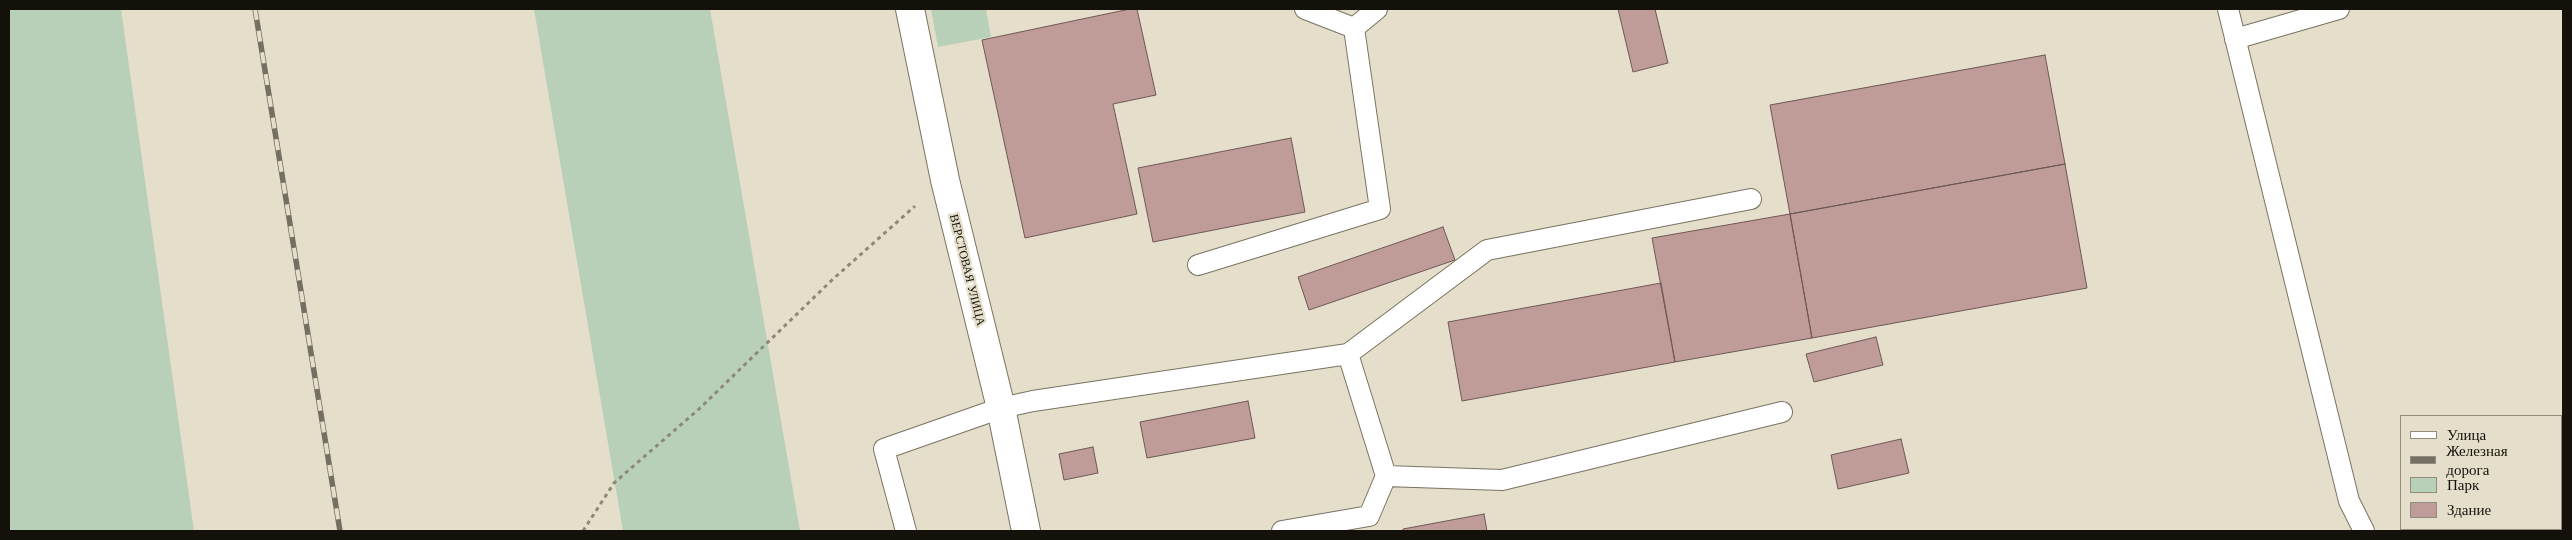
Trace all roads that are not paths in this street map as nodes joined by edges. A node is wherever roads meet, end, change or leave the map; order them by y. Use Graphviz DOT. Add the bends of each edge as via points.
graph roads {
  1 [pos="910,9"];
  2 [pos="1305,9"];
  3 [pos="1377,9"];
  4 [pos="2228,9"];
  5 [pos="2340,9"];
  6 [pos="1354,28"];
  7 [pos="2235,39"];
  8 [pos="1751,199"];
  9 [pos="1198,265"];
  10 [pos="1348,354"];
  11 [pos="1001,408"];
  12 [pos="1782,412"];
  13 [pos="1386,476"];
  14 [pos="906,531"];
  15 [pos="1026,531"];
  16 [pos="1282,531"];
  17 [pos="2364,531"];
  1 -- 11 [label="street, ВЕРСТОВАЯ УЛИЦА" via="945,180"];
  2 -- 6 [label="lane"];
  3 -- 6 [label="lane"];
  4 -- 7 [label="lane"];
  5 -- 7 [label="lane"];
  6 -- 9 [label="lane" via="1380,209"];
  7 -- 17 [label="lane" via="2349,501"];
  8 -- 10 [label="lane" via="1487,250"];
  10 -- 11 [label="lane"];
  10 -- 13 [label="lane"];
  11 -- 14 [label="lane" via="884,450"];
  11 -- 15 [label="street, ВЕРСТОВАЯ УЛИЦА"];
  12 -- 13 [label="lane" via="1502,480"];
  13 -- 16 [label="lane" via="1369,516"];
}
